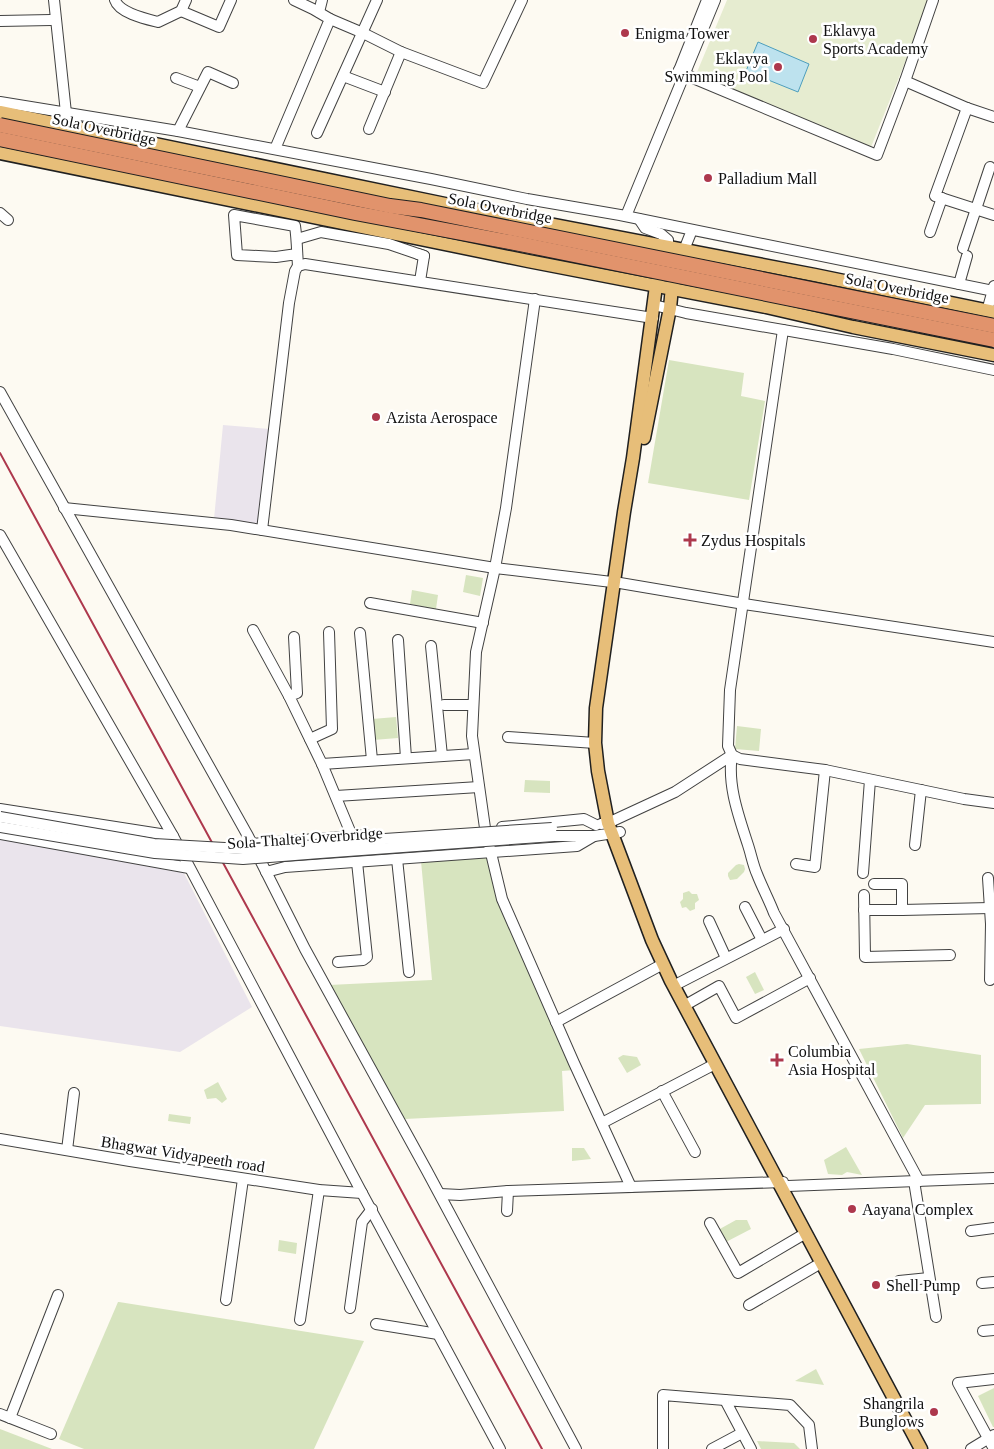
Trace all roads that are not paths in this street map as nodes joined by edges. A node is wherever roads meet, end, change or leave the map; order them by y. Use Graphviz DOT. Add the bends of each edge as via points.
graph roads {
  1 [pos="49,0"];
  2 [pos="54,0"];
  3 [pos="115,0"];
  4 [pos="186,0"];
  5 [pos="231,0"];
  6 [pos="294,0"];
  7 [pos="322,0"];
  8 [pos="375,0"];
  9 [pos="522,0"];
  10 [pos="707,0"];
  11 [pos="715,0"];
  12 [pos="933,0"];
  13 [pos="181,11"];
  14 [pos="319,12"];
  15 [pos="330,19"];
  16 [pos="51,20"];
  17 [pos="0,21"];
  18 [pos="363,33"];
  19 [pos="402,52"];
  20 [pos="682,72"];
  21 [pos="343,76"];
  22 [pos="176,78"];
  23 [pos="905,81"];
  24 [pos="233,83"];
  25 [pos="200,87"];
  26 [pos="385,92"];
  27 [pos="0,102"];
  28 [pos="967,108"];
  29 [pos="0,112"];
  30 [pos="63,113"];
  31 [pos="994,117"];
  32 [pos="0,125"];
  33 [pos="369,129"];
  34 [pos="178,131"];
  35 [pos="317,133"];
  36 [pos="0,139"];
  37 [pos="275,149"];
  38 [pos="0,153"];
  39 [pos="990,167"];
  40 [pos="942,198"];
  41 [pos="975,209"];
  42 [pos="994,215"];
  43 [pos="623,216"];
  44 [pos="639,219"];
  45 [pos="337,221"];
  46 [pos="692,230"];
  47 [pos="930,232"];
  48 [pos="297,239"];
  49 [pos="668,247"];
  50 [pos="684,250"];
  51 [pos="298,254"];
  52 [pos="424,256"];
  53 [pos="298,266"];
  54 [pos="420,282"];
  55 [pos="959,284"];
  56 [pos="656,286"];
  57 [pos="993,289"];
  58 [pos="671,290"];
  59 [pos="535,299"];
  60 [pos="670,308"];
  61 [pos="653,311"];
  62 [pos="992,314"];
  63 [pos="783,330"];
  64 [pos="994,340"];
  65 [pos="994,355"];
  66 [pos="994,370"];
  67 [pos="0,392"];
  68 [pos="64,508"];
  69 [pos="262,530"];
  70 [pos="0,534"];
  71 [pos="495,568"];
  72 [pos="617,582"];
  73 [pos="370,603"];
  74 [pos="744,604"];
  75 [pos="482,623"];
  76 [pos="252,630"];
  77 [pos="329,632"];
  78 [pos="360,633"];
  79 [pos="294,637"];
  80 [pos="398,640"];
  81 [pos="994,642"];
  82 [pos="431,646"];
  83 [pos="289,696"];
  84 [pos="444,705"];
  85 [pos="473,705"];
  86 [pos="508,737"];
  87 [pos="310,739"];
  88 [pos="595,743"];
  89 [pos="474,754"];
  90 [pos="732,755"];
  91 [pos="442,756"];
  92 [pos="406,758"];
  93 [pos="372,760"];
  94 [pos="322,764"];
  95 [pos="825,770"];
  96 [pos="870,780"];
  97 [pos="479,787"];
  98 [pos="921,790"];
  99 [pos="336,796"];
  100 [pos="994,803"];
  101 [pos="0,809"];
  102 [pos="0,817"];
  103 [pos="0,827"];
  104 [pos="610,827"];
  105 [pos="485,828"];
  106 [pos="553,832"];
  107 [pos="0,834"];
  108 [pos="173,836"];
  109 [pos="352,836"];
  110 [pos="594,836"];
  111 [pos="252,844"];
  112 [pos="915,845"];
  113 [pos="491,852"];
  114 [pos="397,859"];
  115 [pos="357,862"];
  116 [pos="796,864"];
  117 [pos="189,868"];
  118 [pos="266,872"];
  119 [pos="862,873"];
  120 [pos="988,878"];
  121 [pos="874,884"];
  122 [pos="864,895"];
  123 [pos="745,907"];
  124 [pos="990,908"];
  125 [pos="864,910"];
  126 [pos="902,910"];
  127 [pos="709,921"];
  128 [pos="993,924"];
  129 [pos="784,929"];
  130 [pos="762,940"];
  131 [pos="950,955"];
  132 [pos="726,958"];
  133 [pos="338,962"];
  134 [pos="662,964"];
  135 [pos="409,972"];
  136 [pos="810,978"];
  137 [pos="990,980"];
  138 [pos="679,983"];
  139 [pos="689,1003"];
  140 [pos="556,1022"];
  141 [pos="715,1064"];
  142 [pos="662,1091"];
  143 [pos="74,1093"];
  144 [pos="602,1123"];
  145 [pos="0,1139"];
  146 [pos="67,1150"];
  147 [pos="695,1152"];
  148 [pos="994,1178"];
  149 [pos="243,1179"];
  150 [pos="916,1181"];
  151 [pos="784,1183"];
  152 [pos="631,1187"];
  153 [pos="319,1190"];
  154 [pos="508,1192"];
  155 [pos="362,1193"];
  156 [pos="440,1194"];
  157 [pos="460,1195"];
  158 [pos="372,1209"];
  159 [pos="507,1211"];
  160 [pos="449,1212"];
  161 [pos="710,1223"];
  162 [pos="994,1228"];
  163 [pos="971,1231"];
  164 [pos="806,1233"];
  165 [pos="821,1263"];
  166 [pos="929,1278"];
  167 [pos="899,1281"];
  168 [pos="994,1282"];
  169 [pos="982,1283"];
  170 [pos="58,1295"];
  171 [pos="226,1300"];
  172 [pos="749,1304"];
  173 [pos="350,1308"];
  174 [pos="936,1316"];
  175 [pos="300,1320"];
  176 [pos="376,1324"];
  177 [pos="994,1330"];
  178 [pos="983,1331"];
  179 [pos="438,1334"];
  180 [pos="994,1379"];
  181 [pos="725,1400"];
  182 [pos="0,1414"];
  183 [pos="10,1418"];
  184 [pos="742,1433"];
  185 [pos="50,1434"];
  186 [pos="991,1437"];
  187 [pos="500,1449"];
  188 [pos="576,1449"];
  189 [pos="663,1449"];
  190 [pos="712,1449"];
  191 [pos="751,1449"];
  192 [pos="812,1449"];
  193 [pos="921,1449"];
  194 [pos="930,1449"];
  195 [pos="971,1449"];
  196 [pos="994,1449"];
  1 -- 16 [label="street"];
  2 -- 30 [label="street"];
  3 -- 13 [label="street" via="127,12 158,22"];
  4 -- 13 [label="street"];
  5 -- 13 [label="street" via="218,30"];
  6 -- 14 [label="street"];
  7 -- 14 [label="street"];
  8 -- 18 [label="street"];
  9 -- 19 [label="street" via="483,83"];
  10 -- 20 [label="street"];
  11 -- 20 [label="street"];
  12 -- 23 [label="street"];
  14 -- 15 [label="street"];
  15 -- 18 [label="street"];
  15 -- 37 [label="street"];
  16 -- 17 [label="street"];
  16 -- 30 [label="street"];
  18 -- 19 [label="street"];
  18 -- 21 [label="street"];
  19 -- 26 [label="street"];
  20 -- 23 [label="street" via="877,155"];
  20 -- 43 [label="street"];
  21 -- 26 [label="street"];
  21 -- 35 [label="street"];
  22 -- 25 [label="street"];
  23 -- 28 [label="street"];
  24 -- 25 [label="street" via="208,72"];
  25 -- 34 [label="street"];
  26 -- 33 [label="street"];
  27 -- 30 [label="street"];
  28 -- 31 [label="street"];
  28 -- 40 [label="street" via="935,196"];
  29 -- 49 [label="main road"];
  30 -- 34 [label="street"];
  32 -- 62 [label="highway, Sola Overbridge, bridge" via="609,248"];
  34 -- 37 [label="street"];
  36 -- 64 [label="highway, Sola Overbridge, bridge"];
  37 -- 43 [label="street"];
  38 -- 45 [label="main road"];
  39 -- 41 [label="street"];
  40 -- 41 [label="street"];
  40 -- 47 [label="street"];
  41 -- 42 [label="street"];
  41 -- 55 [label="street"];
  43 -- 44 [label="street"];
  44 -- 46 [label="street"];
  44 -- 49 [label="street" via="645,228 668,240"];
  45 -- 52 [label="street"];
  45 -- 56 [label="main road"];
  46 -- 50 [label="street"];
  46 -- 55 [label="street"];
  48 -- 51 [label="street"];
  48 -- 51 [label="street" via="295,226 234,215 237,255 276,257"];
  48 -- 52 [label="street" via="321,232 389,244"];
  49 -- 50 [label="main road"];
  49 -- 56 [label="main road"];
  50 -- 58 [label="main road"];
  50 -- 62 [label="main road" via="815,274"];
  51 -- 53 [label="street"];
  52 -- 54 [label="street"];
  53 -- 54 [label="street" via="305,264"];
  53 -- 69 [label="street" via="289,303"];
  54 -- 59 [label="street"];
  55 -- 57 [label="street"];
  56 -- 58 [label="main road"];
  56 -- 61 [label="main road"];
  57 -- 62 [label="street"];
  58 -- 60 [label="main road"];
  58 -- 65 [label="main road"];
  59 -- 61 [label="street"];
  59 -- 71 [label="street"];
  60 -- 61 [label="street"];
  60 -- 63 [label="street"];
  60 -- 72 [label="main road"];
  61 -- 72 [label="main road"];
  63 -- 66 [label="street"];
  63 -- 74 [label="street"];
  67 -- 68 [label="street"];
  68 -- 69 [label="street"];
  68 -- 111 [label="street"];
  69 -- 71 [label="street"];
  70 -- 108 [label="street"];
  71 -- 72 [label="street"];
  71 -- 75 [label="street"];
  72 -- 74 [label="street"];
  72 -- 88 [label="main road" via="596,708"];
  72 -- 104 [label="main road" via="602,709 605,770 612,808"];
  73 -- 75 [label="street"];
  74 -- 81 [label="street"];
  74 -- 90 [label="street" via="730,690 728,746"];
  75 -- 85 [label="street" via="476,652"];
  76 -- 83 [label="street"];
  77 -- 87 [label="street" via="332,730"];
  78 -- 93 [label="street"];
  79 -- 83 [label="street" via="298,693"];
  80 -- 92 [label="street"];
  82 -- 91 [label="street"];
  83 -- 87 [label="street"];
  84 -- 85 [label="street"];
  85 -- 89 [label="street"];
  86 -- 88 [label="street"];
  87 -- 94 [label="street"];
  88 -- 104 [label="main road"];
  89 -- 91 [label="street"];
  89 -- 97 [label="street"];
  90 -- 95 [label="street" via="740,759"];
  90 -- 104 [label="street" via="675,792"];
  90 -- 129 [label="street" via="731,783 740,823 756,872"];
  91 -- 92 [label="street"];
  92 -- 93 [label="street"];
  93 -- 94 [label="street"];
  94 -- 99 [label="street"];
  95 -- 96 [label="street"];
  95 -- 116 [label="street" via="815,867"];
  96 -- 98 [label="street"];
  96 -- 119 [label="street"];
  97 -- 99 [label="street"];
  97 -- 105 [label="street"];
  98 -- 100 [label="street"];
  98 -- 112 [label="street"];
  99 -- 109 [label="street"];
  101 -- 108 [label="street"];
  102 -- 106 [label="street, Sola-Thaltej Overbridge, bridge" via="154,844 262,850 369,840"];
  103 -- 106 [label="street, Sola-Thaltej Overbridge, bridge" via="155,852 243,860"];
  104 -- 105 [label="street" via="584,819"];
  104 -- 106 [label="street"];
  104 -- 110 [label="street"];
  104 -- 134 [label="main road"];
  104 -- 138 [label="main road"];
  105 -- 109 [label="street"];
  105 -- 113 [label="street"];
  106 -- 110 [label="street"];
  107 -- 117 [label="street"];
  108 -- 117 [label="street"];
  109 -- 111 [label="street"];
  110 -- 113 [label="street" via="577,846"];
  111 -- 118 [label="street"];
  113 -- 114 [label="street"];
  113 -- 140 [label="street" via="502,899"];
  114 -- 115 [label="street"];
  114 -- 135 [label="street"];
  115 -- 118 [label="street" via="285,867"];
  115 -- 133 [label="street" via="366,956 363,960"];
  117 -- 155 [label="street"];
  118 -- 156 [label="street"];
  120 -- 124 [label="street"];
  121 -- 126 [label="street" via="902,884"];
  122 -- 125 [label="street"];
  123 -- 130 [label="street"];
  124 -- 126 [label="street"];
  124 -- 128 [label="street"];
  125 -- 126 [label="street"];
  125 -- 131 [label="street" via="865,957"];
  127 -- 132 [label="street"];
  128 -- 137 [label="street"];
  129 -- 130 [label="street"];
  129 -- 136 [label="street"];
  130 -- 132 [label="street"];
  132 -- 138 [label="street"];
  134 -- 140 [label="street"];
  134 -- 141 [label="main road"];
  136 -- 139 [label="street" via="736,1018 719,986"];
  136 -- 150 [label="street"];
  138 -- 139 [label="main road"];
  139 -- 151 [label="main road"];
  140 -- 144 [label="street"];
  141 -- 142 [label="street"];
  141 -- 151 [label="main road"];
  142 -- 144 [label="street"];
  142 -- 147 [label="street"];
  143 -- 146 [label="street"];
  144 -- 152 [label="street"];
  145 -- 146 [label="street, Bhagwat Vidyapeeth road"];
  146 -- 149 [label="street, Bhagwat Vidyapeeth road"];
  148 -- 150 [label="street"];
  149 -- 153 [label="street, Bhagwat Vidyapeeth road"];
  149 -- 171 [label="street"];
  150 -- 151 [label="street"];
  150 -- 166 [label="street"];
  151 -- 152 [label="street"];
  151 -- 164 [label="main road"];
  151 -- 194 [label="main road"];
  152 -- 154 [label="street"];
  153 -- 155 [label="street, Bhagwat Vidyapeeth road"];
  153 -- 175 [label="street"];
  154 -- 157 [label="street"];
  154 -- 159 [label="street"];
  155 -- 158 [label="street"];
  156 -- 157 [label="street"];
  156 -- 160 [label="street"];
  157 -- 160 [label="street"];
  158 -- 173 [label="street" via="362,1222"];
  158 -- 179 [label="street"];
  160 -- 188 [label="street"];
  161 -- 164 [label="street" via="738,1273"];
  162 -- 163 [label="street"];
  164 -- 165 [label="main road"];
  165 -- 172 [label="street"];
  165 -- 193 [label="main road"];
  166 -- 167 [label="street"];
  166 -- 174 [label="street"];
  168 -- 169 [label="street"];
  170 -- 183 [label="street"];
  176 -- 179 [label="street"];
  177 -- 178 [label="street"];
  179 -- 187 [label="street"];
  180 -- 186 [label="street" via="958,1383"];
  181 -- 184 [label="street"];
  181 -- 189 [label="street" via="663,1395"];
  181 -- 192 [label="street" via="790,1405 809,1425"];
  182 -- 183 [label="street"];
  183 -- 185 [label="street"];
  184 -- 190 [label="street"];
  184 -- 191 [label="street"];
  186 -- 195 [label="street"];
  186 -- 196 [label="street"];
}
